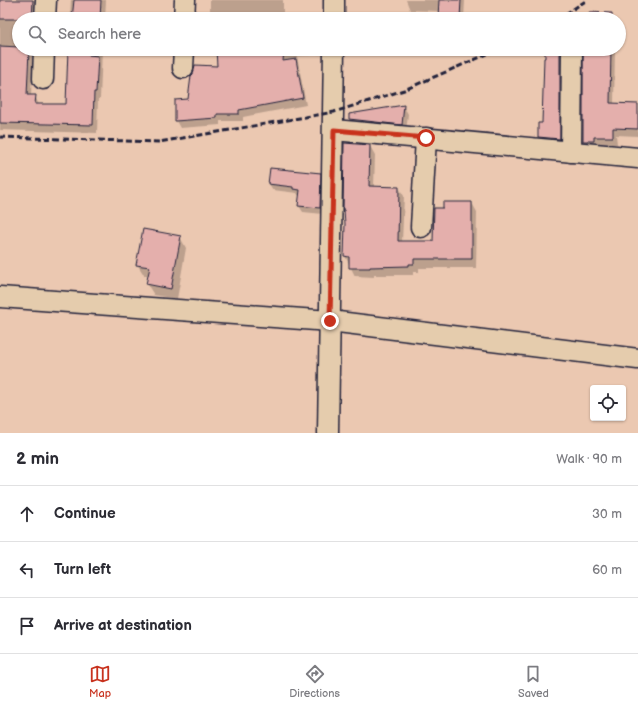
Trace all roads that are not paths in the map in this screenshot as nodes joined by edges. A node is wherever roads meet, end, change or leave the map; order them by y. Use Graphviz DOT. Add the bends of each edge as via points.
graph roads {
  1 [pos="46,0"];
  2 [pos="185,0"];
  3 [pos="334,0"];
  4 [pos="45,12"];
  5 [pos="184,12"];
  6 [pos="334,12"];
  7 [pos="44,56"];
  8 [pos="334,56"];
  9 [pos="572,56"];
  10 [pos="43,79"];
  11 [pos="334,130"];
  12 [pos="426,138"];
  13 [pos="571,152"];
  14 [pos="638,158"];
  15 [pos="421,227"];
  16 [pos="0,298"];
  17 [pos="330,321"];
  18 [pos="638,359"];
  19 [pos="328,433"];
  1 -- 4 [label="street"];
  2 -- 5 [label="street"];
  3 -- 6 [label="street"];
  7 -- 10 [label="street"];
  8 -- 11 [label="street"];
  9 -- 13 [label="street"];
  11 -- 12 [label="street"];
  11 -- 17 [label="street"];
  12 -- 13 [label="street"];
  12 -- 15 [label="street"];
  13 -- 14 [label="street"];
  16 -- 17 [label="street"];
  17 -- 18 [label="street"];
  17 -- 19 [label="street"];
}
